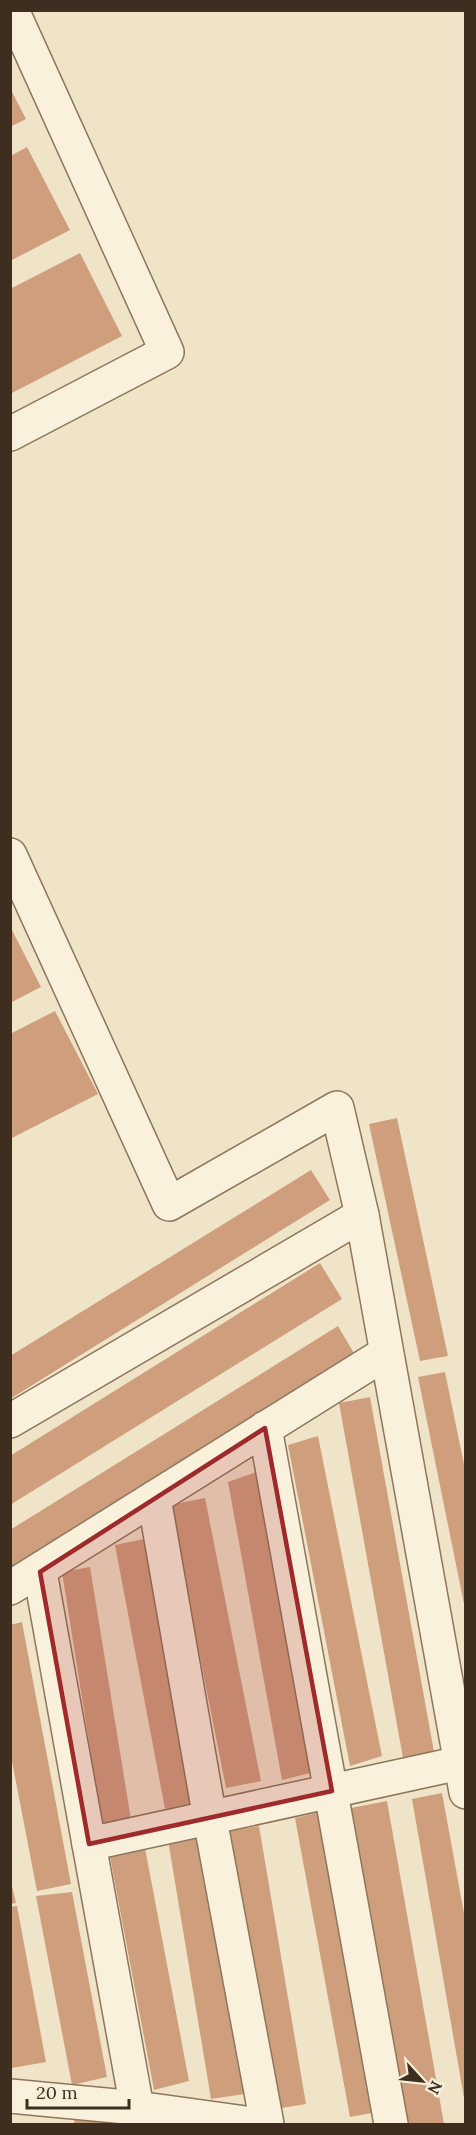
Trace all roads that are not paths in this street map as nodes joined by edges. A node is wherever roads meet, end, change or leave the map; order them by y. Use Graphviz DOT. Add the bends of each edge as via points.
graph roads {
  1 [pos="12,10"];
  2 [pos="10,434"];
  3 [pos="10,855"];
  4 [pos="362,1215"];
  5 [pos="386,1353"];
  6 [pos="10,1420"];
  7 [pos="265,1428"];
  8 [pos="154,1498"];
  9 [pos="40,1572"];
  10 [pos="10,1588"];
  11 [pos="463,1777"];
  12 [pos="332,1791"];
  13 [pos="210,1819"];
  14 [pos="89,1845"];
  15 [pos="10,2097"];
  16 [pos="136,2108"];
  17 [pos="253,2124"];
  18 [pos="267,2124"];
  19 [pos="391,2124"];
  1 -- 2 [label="street" via="167,352"];
  3 -- 4 [label="street" via="169,1204 337,1108"];
  4 -- 5 [label="street"];
  4 -- 6 [label="street"];
  5 -- 7 [label="street"];
  5 -- 11 [label="street"];
  7 -- 8 [label="street"];
  7 -- 12 [label="street"];
  8 -- 9 [label="street"];
  8 -- 13 [label="street"];
  9 -- 10 [label="street"];
  9 -- 14 [label="street"];
  11 -- 12 [label="street"];
  12 -- 13 [label="street"];
  12 -- 19 [label="street"];
  13 -- 14 [label="street"];
  13 -- 18 [label="street"];
  14 -- 16 [label="street"];
  15 -- 16 [label="street"];
  16 -- 17 [label="street"];
}
